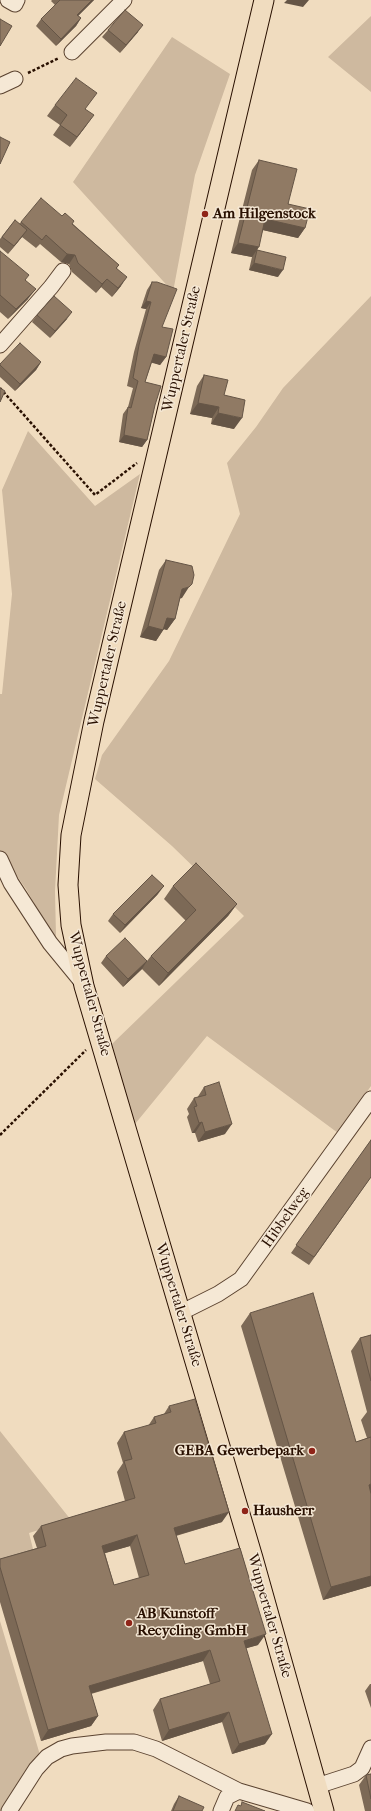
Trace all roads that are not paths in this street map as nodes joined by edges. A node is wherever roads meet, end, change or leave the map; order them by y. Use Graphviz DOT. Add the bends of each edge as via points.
graph roads {
  1 [pos="8,0"];
  2 [pos="17,0"];
  3 [pos="124,0"];
  4 [pos="264,0"];
  5 [pos="72,52"];
  6 [pos="15,79"];
  7 [pos="0,86"];
  8 [pos="63,271"];
  9 [pos="0,345"];
  10 [pos="0,859"];
  11 [pos="84,986"];
  12 [pos="371,1099"];
  13 [pos="180,1313"];
  14 [pos="371,1748"];
  15 [pos="317,1786"];
  16 [pos="239,1791"];
  17 [pos="9,1811"];
  18 [pos="221,1811"];
  19 [pos="307,1811"];
  20 [pos="324,1811"];
  1 -- 2 [label="street" via="15,4"];
  3 -- 5 [label="street"];
  4 -- 11 [label="main road, Wuppertaler Straße" via="94,721 71,836 68,885 71,925"];
  6 -- 7 [label="street"];
  8 -- 9 [label="street"];
  10 -- 11 [label="street" via="11,883 43,932"];
  11 -- 13 [label="main road, Wuppertaler Straße"];
  12 -- 13 [label="street, Hibbelweg" via="241,1279"];
  13 -- 15 [label="main road, Wuppertaler Straße"];
  14 -- 15 [label="street" via="362,1768 354,1774"];
  15 -- 20 [label="main road, Wuppertaler Straße"];
  16 -- 17 [label="street" via="156,1749 134,1742 106,1742 72,1746 48,1757 36,1769"];
  16 -- 18 [label="street" via="227,1797"];
  16 -- 19 [label="street"];
}
